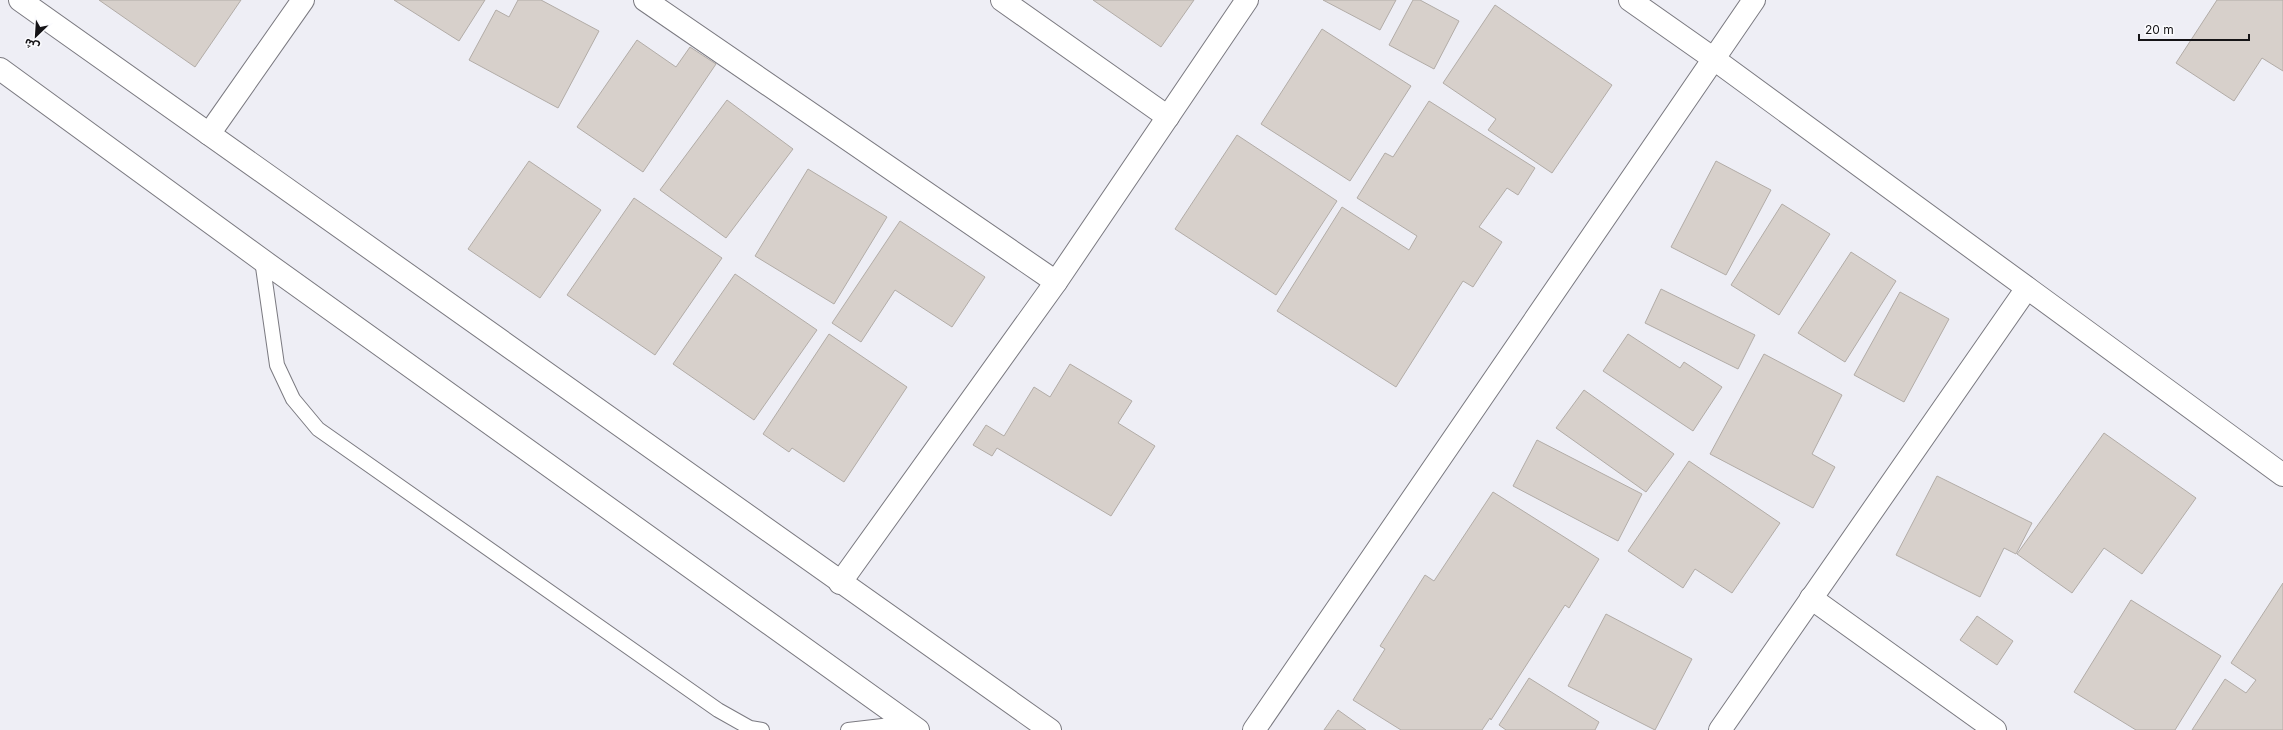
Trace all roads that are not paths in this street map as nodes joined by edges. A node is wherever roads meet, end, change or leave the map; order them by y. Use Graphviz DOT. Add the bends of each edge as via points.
graph roads {
  1 [pos="20,0"];
  2 [pos="303,0"];
  3 [pos="645,0"];
  4 [pos="1002,0"];
  5 [pos="1247,0"];
  6 [pos="1630,0"];
  7 [pos="1754,0"];
  8 [pos="1714,59"];
  9 [pos="0,69"];
  10 [pos="1168,117"];
  11 [pos="208,134"];
  12 [pos="262,260"];
  13 [pos="1056,282"];
  14 [pos="2027,288"];
  15 [pos="2283,475"];
  16 [pos="840,583"];
  17 [pos="1811,598"];
  18 [pos="913,727"];
  19 [pos="762,730"];
  20 [pos="848,730"];
  21 [pos="1050,730"];
  22 [pos="1254,730"];
  23 [pos="1720,730"];
  24 [pos="1995,730"];
  1 -- 11 [label="street"];
  2 -- 11 [label="street"];
  3 -- 13 [label="street"];
  4 -- 10 [label="street"];
  5 -- 10 [label="street"];
  6 -- 8 [label="street"];
  7 -- 8 [label="street"];
  8 -- 14 [label="street"];
  8 -- 22 [label="street"];
  9 -- 12 [label="street"];
  10 -- 13 [label="street"];
  11 -- 16 [label="street"];
  12 -- 18 [label="street"];
  12 -- 19 [label="lane" via="277,365 293,399 318,429 718,710 750,728"];
  13 -- 16 [label="street"];
  14 -- 15 [label="street"];
  14 -- 17 [label="street"];
  16 -- 21 [label="street"];
  17 -- 23 [label="street"];
  17 -- 24 [label="street"];
  18 -- 20 [label="lane"];
}
